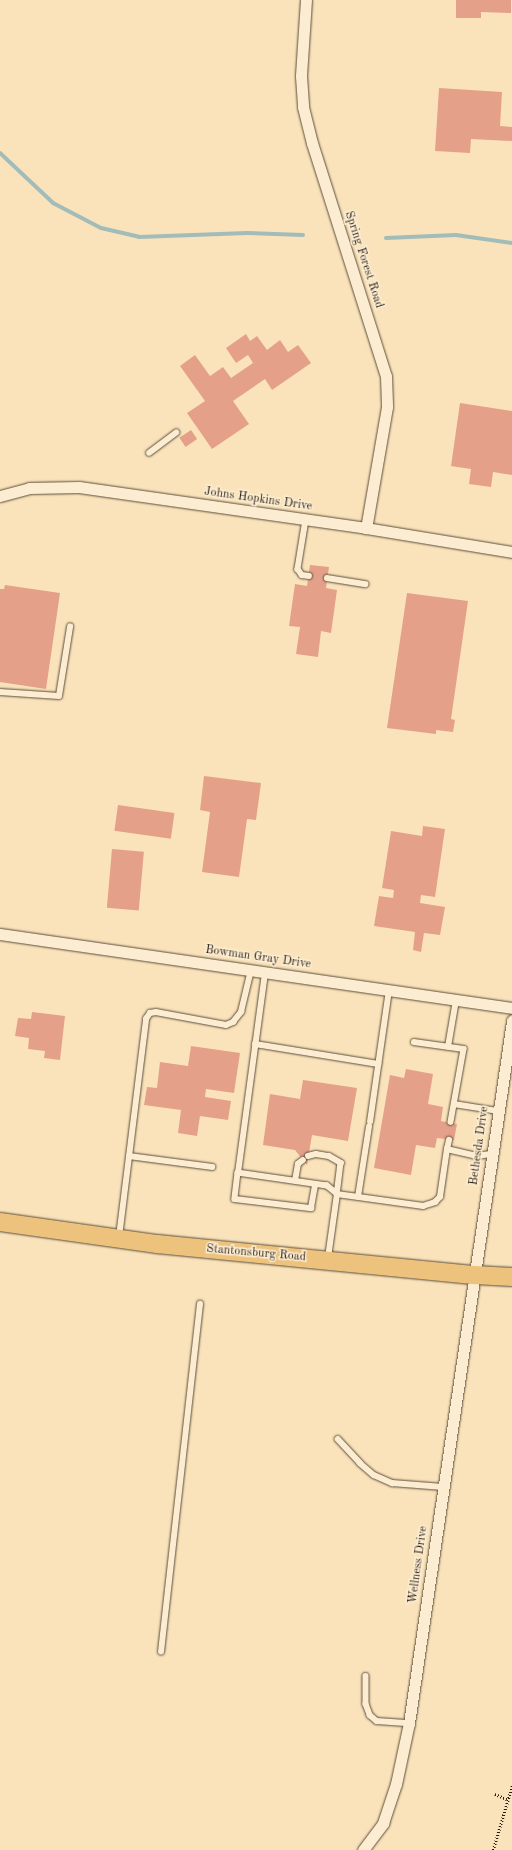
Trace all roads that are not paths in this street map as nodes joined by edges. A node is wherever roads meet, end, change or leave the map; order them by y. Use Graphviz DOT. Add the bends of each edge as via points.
graph roads {
  1 [pos="306,0"];
  2 [pos="176,433"];
  3 [pos="149,452"];
  4 [pos="0,496"];
  5 [pos="306,520"];
  6 [pos="366,528"];
  7 [pos="512,552"];
  8 [pos="309,576"];
  9 [pos="327,578"];
  10 [pos="366,584"];
  11 [pos="70,627"];
  12 [pos="0,692"];
  13 [pos="0,934"];
  14 [pos="251,970"];
  15 [pos="265,972"];
  16 [pos="389,990"];
  17 [pos="456,1000"];
  18 [pos="512,1008"];
  19 [pos="512,1021"];
  20 [pos="414,1042"];
  21 [pos="256,1044"];
  22 [pos="448,1047"];
  23 [pos="378,1064"];
  24 [pos="454,1104"];
  25 [pos="498,1111"];
  26 [pos="452,1122"];
  27 [pos="449,1140"];
  28 [pos="447,1149"];
  29 [pos="492,1154"];
  30 [pos="129,1156"];
  31 [pos="308,1156"];
  32 [pos="303,1160"];
  33 [pos="212,1167"];
  34 [pos="238,1173"];
  35 [pos="295,1181"];
  36 [pos="315,1185"];
  37 [pos="337,1194"];
  38 [pos="358,1197"];
  39 [pos="0,1222"];
  40 [pos="119,1239"];
  41 [pos="327,1260"];
  42 [pos="475,1275"];
  43 [pos="512,1277"];
  44 [pos="200,1304"];
  45 [pos="338,1439"];
  46 [pos="443,1487"];
  47 [pos="161,1652"];
  48 [pos="366,1676"];
  49 [pos="409,1724"];
  50 [pos="363,1850"];
  1 -- 6 [label="street, Spring Forest Road" via="303,107 312,143 386,376 387,407"];
  2 -- 3 [label="lane"];
  4 -- 5 [label="street, Johns Hopkins Drive" via="29,488 79,488"];
  5 -- 6 [label="street, Johns Hopkins Drive"];
  5 -- 8 [label="lane" via="298,569 302,575"];
  6 -- 7 [label="street, Johns Hopkins Drive"];
  9 -- 10 [label="lane"];
  11 -- 12 [label="lane" via="59,696"];
  13 -- 14 [label="street, Bowman Gray Drive"];
  14 -- 15 [label="street, Bowman Gray Drive"];
  14 -- 30 [label="lane" via="241,1012 233,1022 226,1025 156,1012 150,1013 146,1019"];
  15 -- 16 [label="street, Bowman Gray Drive"];
  15 -- 21 [label="lane"];
  16 -- 17 [label="street, Bowman Gray Drive"];
  16 -- 23 [label="lane"];
  17 -- 18 [label="street, Bowman Gray Drive"];
  17 -- 22 [label="lane"];
  19 -- 25 [label="street, Bethesda Drive"];
  20 -- 22 [label="lane"];
  21 -- 23 [label="lane"];
  21 -- 34 [label="lane"];
  22 -- 24 [label="lane" via="464,1049"];
  23 -- 38 [label="lane"];
  24 -- 25 [label="lane"];
  24 -- 26 [label="lane"];
  25 -- 29 [label="street, Bethesda Drive"];
  27 -- 28 [label="lane"];
  28 -- 29 [label="lane" via="477,1156"];
  28 -- 38 [label="lane" via="440,1197 435,1202 423,1206"];
  29 -- 42 [label="street, Bethesda Drive"];
  30 -- 33 [label="lane"];
  30 -- 40 [label="lane"];
  31 -- 37 [label="lane" via="329,1156 341,1163"];
  32 -- 35 [label="lane" via="298,1164"];
  34 -- 35 [label="lane"];
  34 -- 36 [label="lane" via="235,1199 311,1208"];
  35 -- 36 [label="lane"];
  36 -- 37 [label="lane" via="327,1186"];
  37 -- 38 [label="lane"];
  37 -- 41 [label="lane"];
  39 -- 40 [label="main road, Stantonsburg Road"];
  40 -- 41 [label="main road, Stantonsburg Road"];
  41 -- 42 [label="main road, Stantonsburg Road"];
  42 -- 43 [label="main road, Stantonsburg Road"];
  42 -- 46 [label="street, Wellness Drive"];
  44 -- 47 [label="lane"];
  45 -- 46 [label="lane" via="374,1475 392,1482"];
  46 -- 49 [label="street, Wellness Drive"];
  48 -- 49 [label="lane" via="366,1704 370,1715 377,1721"];
  49 -- 50 [label="street, Wellness Drive" via="396,1784 383,1823"];
}
